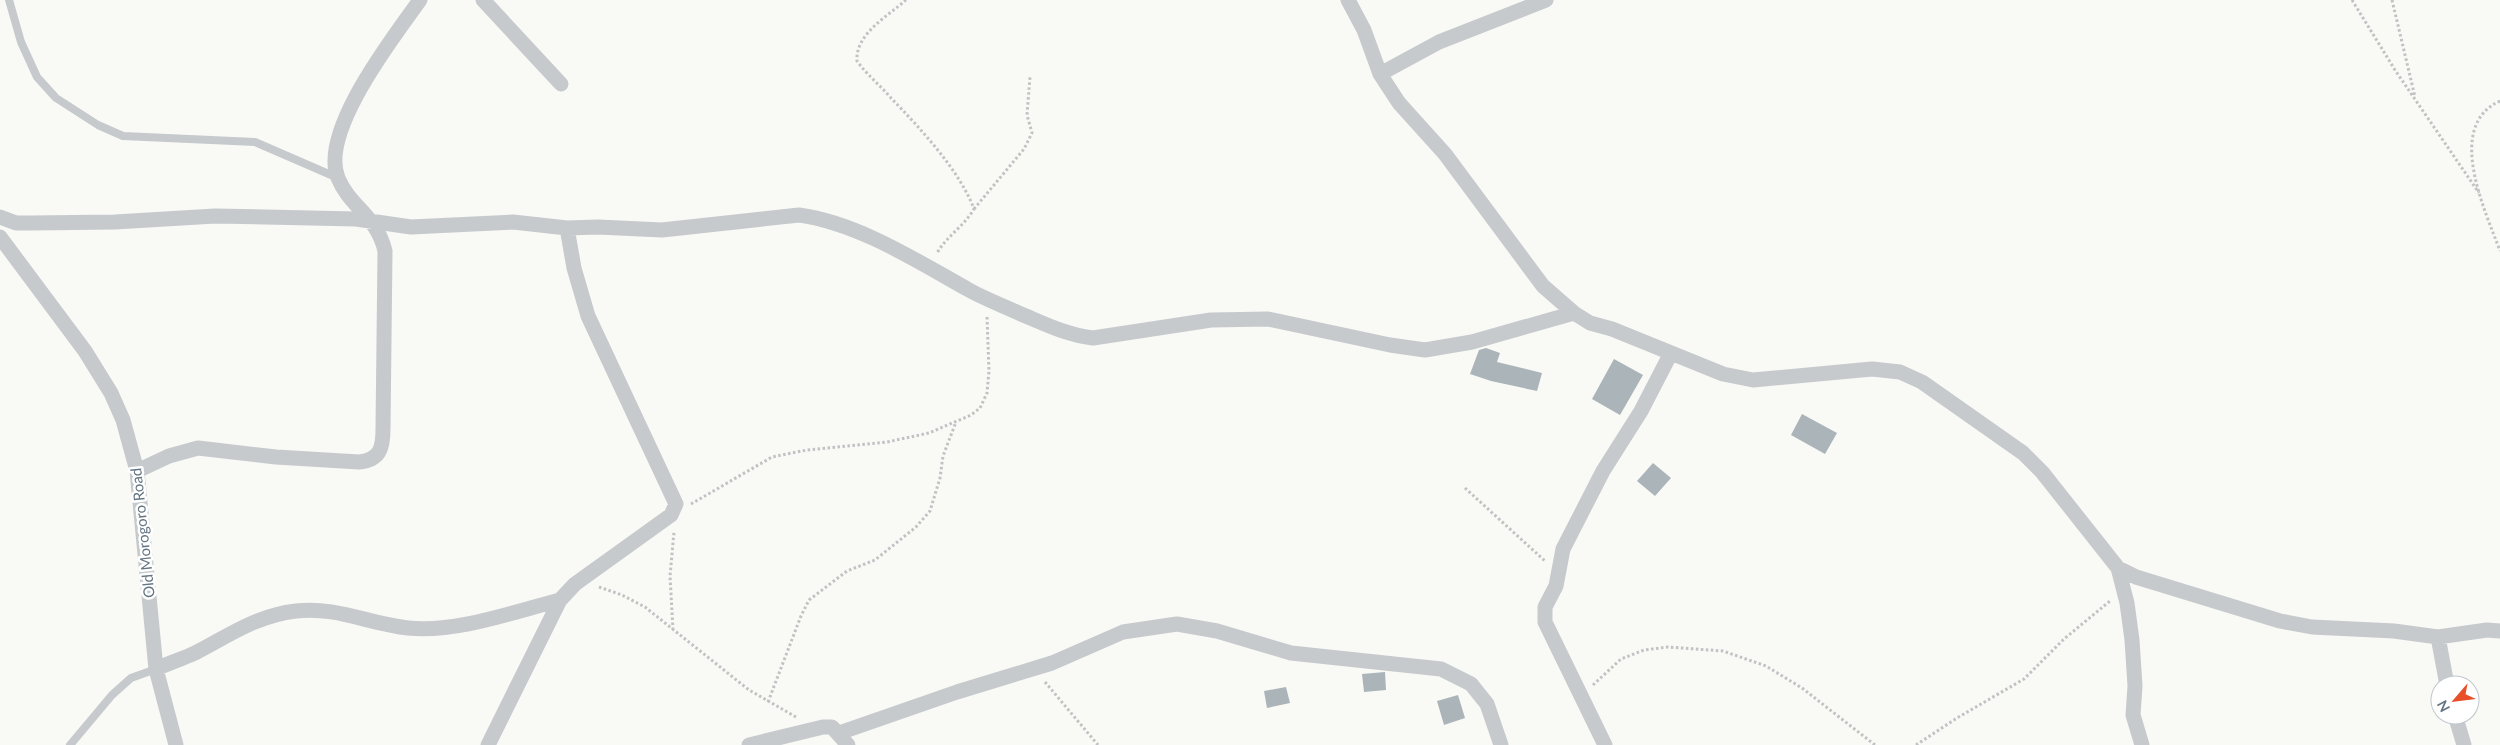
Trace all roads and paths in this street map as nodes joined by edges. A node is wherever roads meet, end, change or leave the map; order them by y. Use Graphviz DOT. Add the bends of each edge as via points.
graph roads {
  1 [pos="9,0"];
  2 [pos="420,0"];
  3 [pos="483,0"];
  4 [pos="906,0"];
  5 [pos="1348,0"];
  6 [pos="1546,0"];
  7 [pos="2352,0"];
  8 [pos="2392,0"];
  9 [pos="1380,74"];
  10 [pos="1030,77"];
  11 [pos="561,84"];
  12 [pos="2416,100"];
  13 [pos="2500,101"];
  14 [pos="338,179"];
  15 [pos="2479,192"];
  16 [pos="974,209"];
  17 [pos="0,218"];
  18 [pos="373,222"];
  19 [pos="566,228"];
  20 [pos="0,237"];
  21 [pos="2500,251"];
  22 [pos="929,267"];
  23 [pos="987,299"];
  24 [pos="1574,313"];
  25 [pos="1671,353"];
  26 [pos="957,421"];
  27 [pos="137,471"];
  28 [pos="1465,488"];
  29 [pos="677,508"];
  30 [pos="2118,568"];
  31 [pos="1560,575"];
  32 [pos="575,584"];
  33 [pos="2124,589"];
  34 [pos="560,600"];
  35 [pos="673,631"];
  36 [pos="2500,631"];
  37 [pos="2438,637"];
  38 [pos="1033,668"];
  39 [pos="156,669"];
  40 [pos="2445,675"];
  41 [pos="1582,694"];
  42 [pos="768,702"];
  43 [pos="2458,725"];
  44 [pos="823,727"];
  45 [pos="843,739"];
  46 [pos="70,745"];
  47 [pos="176,745"];
  48 [pos="488,745"];
  49 [pos="749,745"];
  50 [pos="1098,745"];
  51 [pos="1501,745"];
  52 [pos="1605,745"];
  53 [pos="1875,745"];
  54 [pos="1916,745"];
  55 [pos="2142,745"];
  56 [pos="2464,745"];
  1 -- 14 [label="lane" via="21,42 37,77 56,98 98,125 131,137 255,142"];
  2 -- 14 [label="street" via="354,100 337,140 334,161"];
  3 -- 11 [label="street"];
  4 -- 16 [label="path" via="871,30 856,51 857,61 952,170 963,184"];
  5 -- 9 [label="street" via="1364,30"];
  6 -- 9 [label="street" via="1439,42"];
  7 -- 12 [label="path"];
  8 -- 12 [label="path"];
  9 -- 24 [label="street" via="1399,103 1488,209 1542,286"];
  10 -- 16 [label="path" via="1027,115 1032,133 1024,149"];
  12 -- 15 [label="path"];
  13 -- 15 [label="path" via="2479,120 2471,144"];
  14 -- 18 [label="street"];
  15 -- 21 [label="path"];
  16 -- 22 [label="path" via="944,242"];
  17 -- 18 [label="street" via="16,223 215,216 356,218"];
  18 -- 19 [label="street" via="411,227 513,222"];
  18 -- 27 [label="street" via="385,251 383,446 379,454 369,461 359,462 198,448 169,456"];
  19 -- 22 [label="street" via="662,230 799,215 844,226"];
  19 -- 29 [label="street" via="588,316"];
  20 -- 27 [label="street, Old Morogoro Road" via="85,351 111,393 123,420"];
  22 -- 23 [label="street"];
  23 -- 24 [label="street" via="1054,329 1093,338 1211,320 1268,319 1390,346 1425,350 1472,342"];
  23 -- 26 [label="path" via="987,393 980,408"];
  24 -- 25 [label="street" via="1590,323"];
  25 -- 30 [label="street" via="1723,374 1753,380 1872,369 1900,372 1922,382 2023,453 2075,511"];
  25 -- 31 [label="street" via="1641,411 1603,471 1563,549"];
  26 -- 29 [label="path" via="929,433 887,442 772,457"];
  26 -- 42 [label="path" via="943,456 930,510 916,527 875,560 847,571 809,600"];
  27 -- 39 [label="street, Old Morogoro Road"];
  28 -- 31 [label="path"];
  29 -- 32 [label="street"];
  29 -- 35 [label="path" via="670,576"];
  30 -- 33 [label="street"];
  30 -- 37 [label="street" via="2170,588 2280,621 2312,627 2394,631"];
  31 -- 41 [label="street" via="1545,608 1545,622"];
  32 -- 34 [label="street"];
  32 -- 35 [label="path" via="622,594 645,607"];
  33 -- 54 [label="path" via="2064,639 2024,679"];
  33 -- 55 [label="street" via="2132,640 2133,715"];
  34 -- 39 [label="street" via="470,624 428,629 407,628 340,613 298,611 270,615"];
  34 -- 48 [label="street"];
  35 -- 42 [label="path"];
  36 -- 37 [label="street"];
  37 -- 40 [label="street"];
  38 -- 45 [label="street" via="957,692"];
  38 -- 50 [label="path"];
  38 -- 51 [label="street" via="1081,652 1123,632 1177,624 1217,630 1291,653 1441,669 1471,684 1487,704"];
  39 -- 46 [label="lane" via="131,678 112,695"];
  39 -- 47 [label="street, Old Morogoro Road"];
  41 -- 52 [label="street"];
  41 -- 53 [label="path" via="1621,659 1644,650 1668,647 1724,651 1766,666 1802,688"];
  42 -- 44 [label="path"];
  43 -- 56 [label="street"];
  44 -- 45 [label="street" via="832,727"];
  44 -- 49 [label="street"];
}
